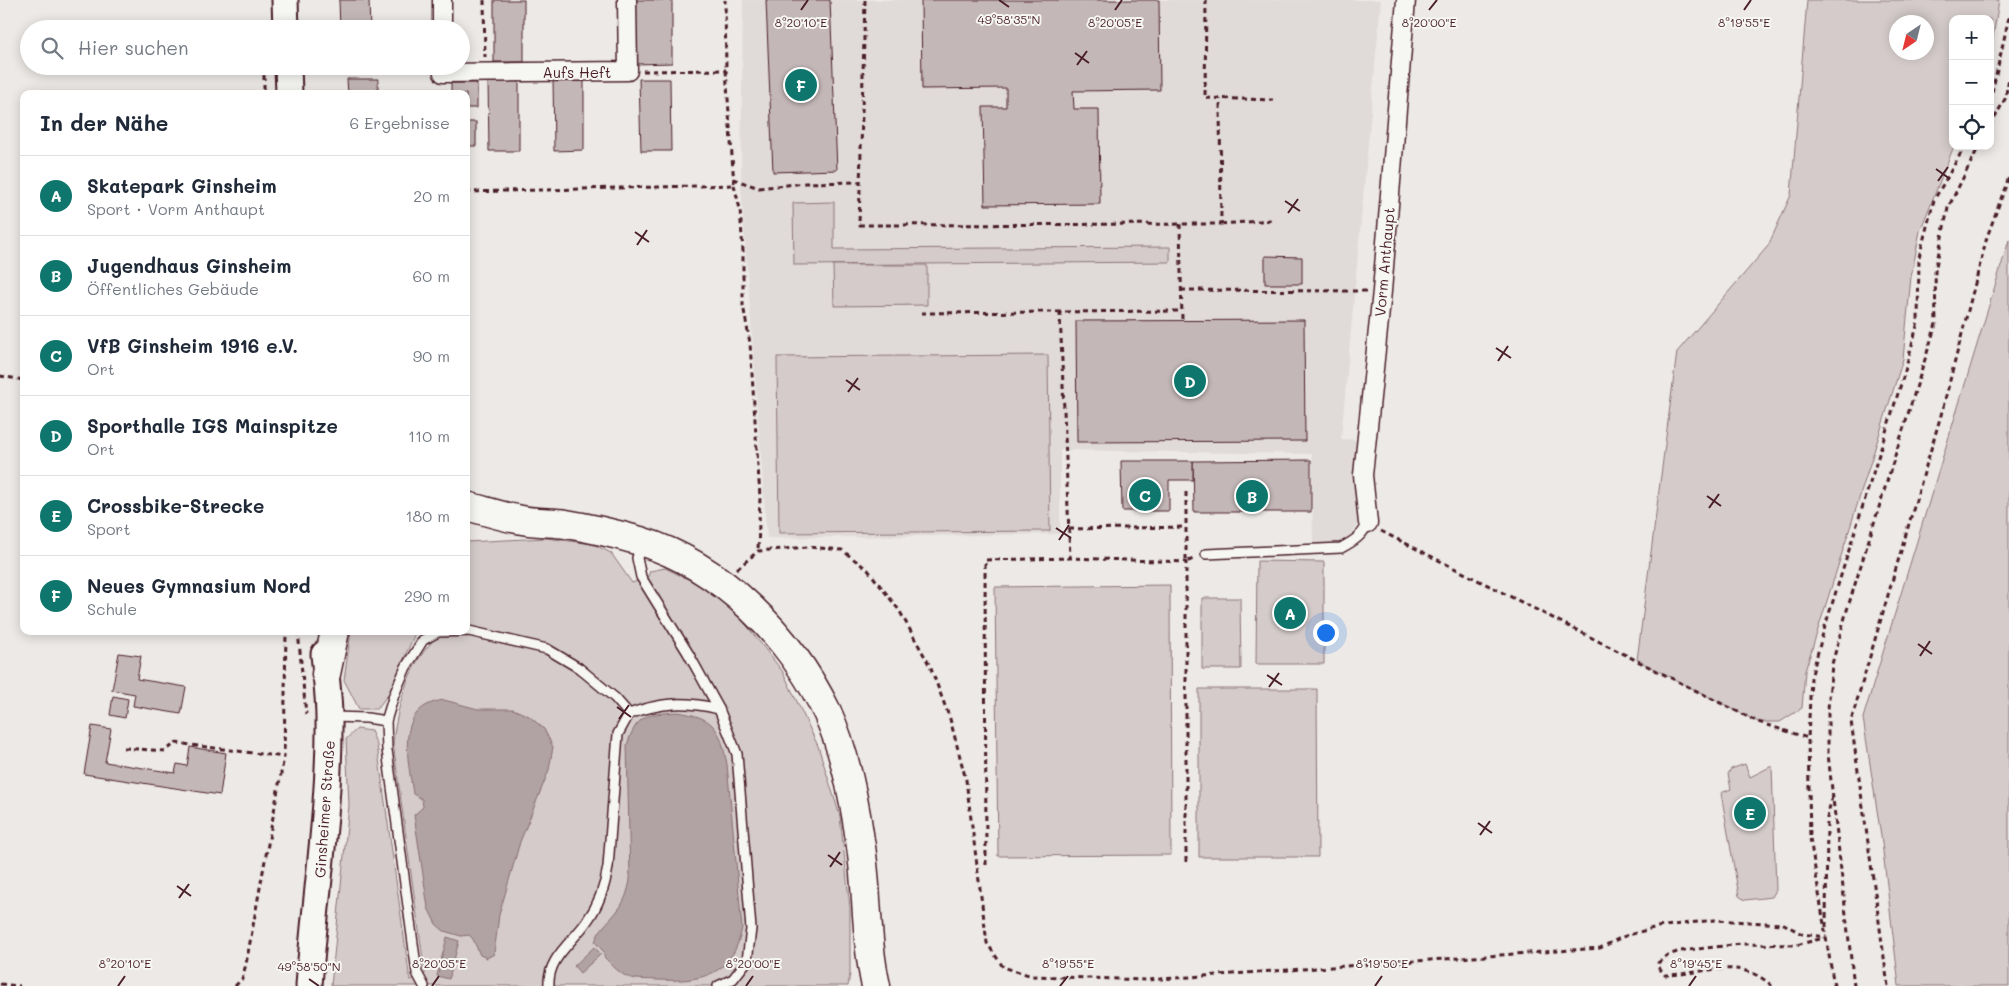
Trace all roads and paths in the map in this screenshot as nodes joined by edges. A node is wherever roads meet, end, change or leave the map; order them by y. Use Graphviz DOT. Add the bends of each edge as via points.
graph roads {
  1 [pos="285,0"];
  2 [pos="442,0"];
  3 [pos="484,0"];
  4 [pos="627,0"];
  5 [pos="725,0"];
  6 [pos="865,0"];
  7 [pos="1206,0"];
  8 [pos="1406,0"];
  9 [pos="2009,17"];
  10 [pos="286,20"];
  11 [pos="442,20"];
  12 [pos="726,70"];
  13 [pos="470,71"];
  14 [pos="628,71"];
  15 [pos="485,72"];
  16 [pos="264,75"];
  17 [pos="288,75"];
  18 [pos="2009,78"];
  19 [pos="1994,83"];
  20 [pos="264,90"];
  21 [pos="289,90"];
  22 [pos="1220,99"];
  23 [pos="1273,100"];
  24 [pos="1994,119"];
  25 [pos="1963,150"];
  26 [pos="1977,150"];
  27 [pos="2009,177"];
  28 [pos="734,179"];
  29 [pos="860,182"];
  30 [pos="734,185"];
  31 [pos="470,192"];
  32 [pos="1272,220"];
  33 [pos="1180,224"];
  34 [pos="1221,224"];
  35 [pos="1181,290"];
  36 [pos="1382,291"];
  37 [pos="1181,311"];
  38 [pos="1060,312"];
  39 [pos="921,313"];
  40 [pos="1182,320"];
  41 [pos="0,376"];
  42 [pos="20,379"];
  43 [pos="1186,492"];
  44 [pos="470,507"];
  45 [pos="518,520"];
  46 [pos="1368,523"];
  47 [pos="470,526"];
  48 [pos="1186,527"];
  49 [pos="1069,529"];
  50 [pos="641,542"];
  51 [pos="758,551"];
  52 [pos="1206,554"];
  53 [pos="1070,558"];
  54 [pos="1186,562"];
  55 [pos="725,586"];
  56 [pos="470,631"];
  57 [pos="286,635"];
  58 [pos="323,635"];
  59 [pos="334,635"];
  60 [pos="432,635"];
  61 [pos="326,674"];
  62 [pos="719,709"];
  63 [pos="629,714"];
  64 [pos="329,717"];
  65 [pos="386,721"];
  66 [pos="1808,738"];
  67 [pos="124,748"];
  68 [pos="284,757"];
  69 [pos="1833,794"];
  70 [pos="986,865"];
  71 [pos="1186,865"];
  72 [pos="1826,938"];
  73 [pos="871,980"];
  74 [pos="0,984"];
  75 [pos="20,986"];
  76 [pos="235,986"];
  77 [pos="309,986"];
  78 [pos="424,986"];
  79 [pos="549,986"];
  80 [pos="718,986"];
  81 [pos="1772,986"];
  82 [pos="1834,986"];
  83 [pos="1854,986"];
  84 [pos="1888,986"];
  1 -- 10 [label="main road"];
  2 -- 11 [label="street"];
  3 -- 15 [label="path"];
  4 -- 14 [label="street, Aufs Heft"];
  5 -- 12 [label="path"];
  6 -- 29 [label="path"];
  7 -- 22 [label="path" via="1205,98"];
  8 -- 36 [label="street, Vorm Anthaupt"];
  9 -- 19 [label="path"];
  12 -- 14 [label="path"];
  12 -- 28 [label="path"];
  13 -- 15 [label="street, Aufs Heft"];
  14 -- 15 [label="street, Aufs Heft"];
  16 -- 20 [label="path"];
  17 -- 21 [label="main road"];
  18 -- 24 [label="path" via="2005,99"];
  22 -- 23 [label="path"];
  22 -- 34 [label="path"];
  25 -- 66 [label="path" via="1934,200 1919,257 1918,322 1811,678"];
  26 -- 69 [label="path" via="1948,208 1935,271 1936,324 1832,664 1828,754"];
  27 -- 84 [label="path" via="1987,237 1941,415 1851,721"];
  28 -- 29 [label="path" via="758,188"];
  28 -- 30 [label="path"];
  29 -- 33 [label="path" via="859,225"];
  30 -- 31 [label="path"];
  30 -- 51 [label="path" via="740,209 743,305 750,343 760,497"];
  32 -- 34 [label="path"];
  33 -- 34 [label="path"];
  33 -- 35 [label="path"];
  35 -- 36 [label="path"];
  35 -- 37 [label="path"];
  36 -- 46 [label="street, Vorm Anthaupt" via="1363,475"];
  37 -- 38 [label="path"];
  37 -- 40 [label="path"];
  38 -- 39 [label="path"];
  38 -- 49 [label="path"];
  41 -- 42 [label="path"];
  43 -- 48 [label="path"];
  44 -- 45 [label="highway"];
  45 -- 47 [label="highway"];
  45 -- 50 [label="highway" via="566,524"];
  46 -- 52 [label="lane" via="1354,541 1341,548"];
  46 -- 66 [label="path" via="1758,722"];
  48 -- 49 [label="path"];
  48 -- 54 [label="path"];
  49 -- 53 [label="path"];
  50 -- 55 [label="highway" via="674,556"];
  50 -- 62 [label="lane" via="637,558 640,578"];
  51 -- 55 [label="path" via="739,566"];
  51 -- 72 [label="path" via="808,547 842,550 868,570 899,610 930,666 950,719 966,780 987,943 1003,967 1032,976 1157,979 1600,948 1622,937 1657,927 1714,920 1784,924 1802,934"];
  52 -- 54 [label="path"];
  53 -- 54 [label="path"];
  53 -- 70 [label="path" via="985,560"];
  54 -- 71 [label="path"];
  55 -- 73 [label="highway" via="765,621 790,650 827,713 852,794 860,841 866,882"];
  56 -- 63 [label="lane" via="547,649 579,668"];
  57 -- 68 [label="path"];
  58 -- 61 [label="main road, Ginsheimer Straße"];
  59 -- 61 [label="highway"];
  60 -- 65 [label="lane" via="423,640 406,667"];
  61 -- 64 [label="main road, Ginsheimer Straße"];
  62 -- 63 [label="lane" via="694,703 665,704"];
  62 -- 80 [label="lane" via="737,754 751,929 746,961 733,979"];
  63 -- 79 [label="lane" via="618,734 605,885 588,921 554,961"];
  64 -- 65 [label="lane"];
  64 -- 77 [label="main road, Ginsheimer Straße" via="326,808"];
  65 -- 78 [label="lane" via="387,750 417,973"];
  66 -- 72 [label="path" via="1810,838"];
  67 -- 68 [label="path" via="165,751 176,743"];
  68 -- 76 [label="path" via="246,964 242,979"];
  69 -- 72 [label="path" via="1827,818"];
  69 -- 83 [label="path"];
  72 -- 81 [label="path" via="1796,945 1742,944 1680,951 1658,963 1662,973 1668,975 1738,968"];
  72 -- 82 [label="path"];
  74 -- 75 [label="path"];
}
